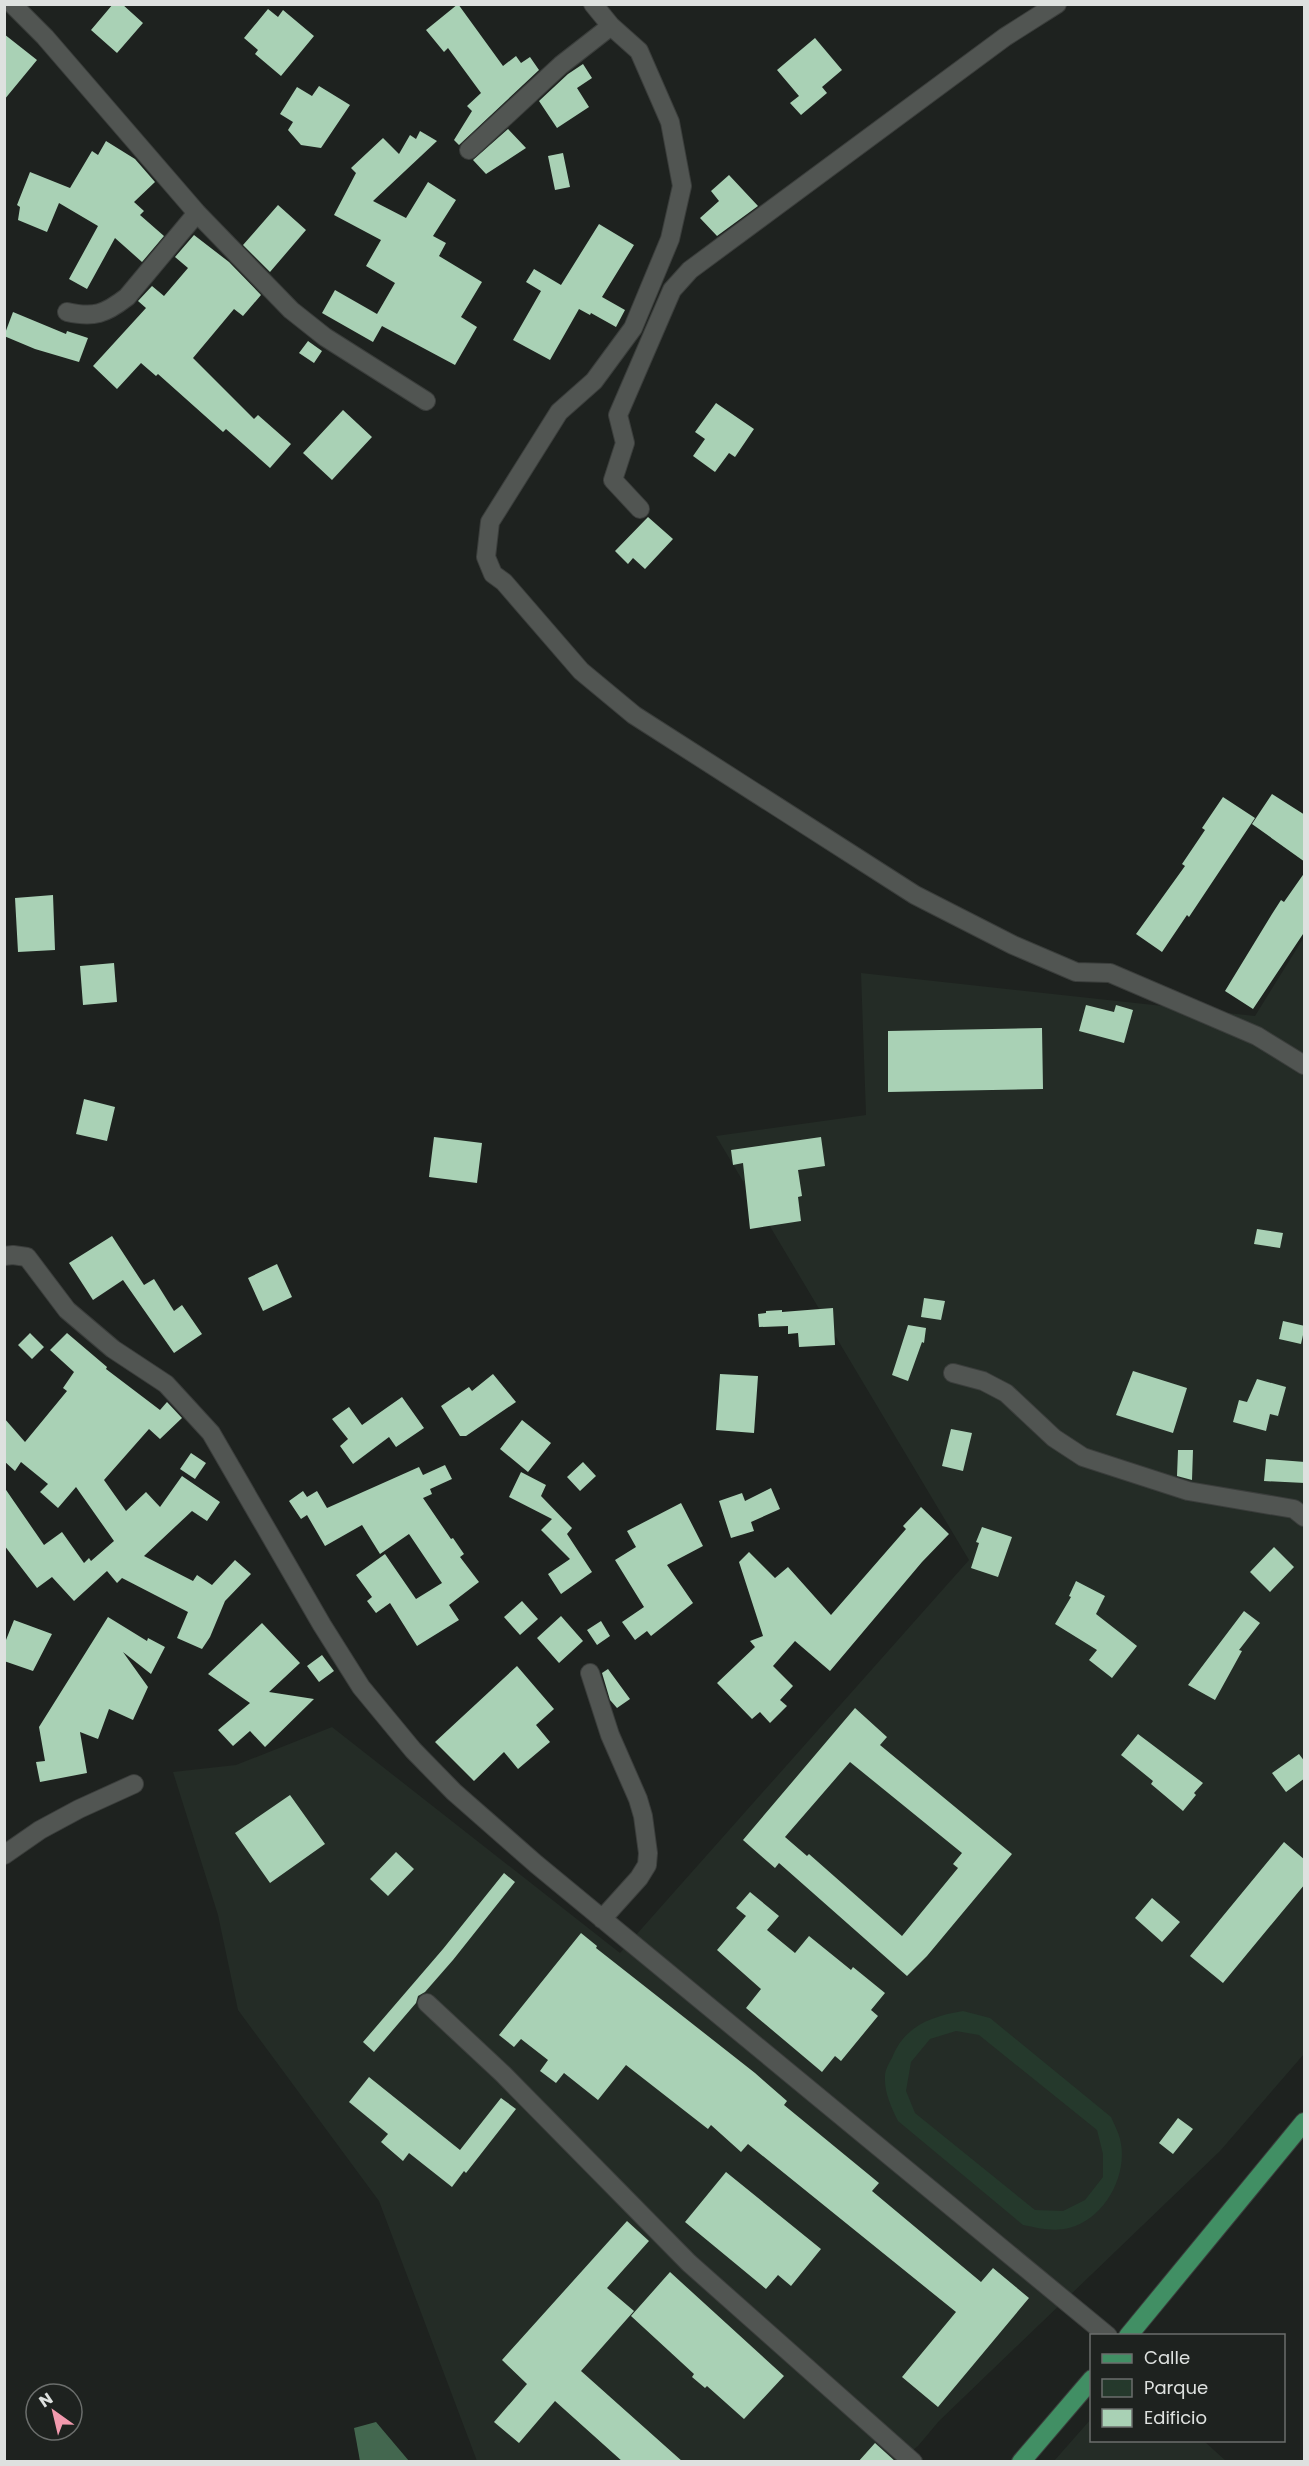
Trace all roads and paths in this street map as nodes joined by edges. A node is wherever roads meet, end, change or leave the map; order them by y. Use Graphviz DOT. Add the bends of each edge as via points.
graph roads {
  1 [pos="12,4"];
  2 [pos="593,4"];
  3 [pos="1057,4"];
  4 [pos="611,26"];
  5 [pos="469,150"];
  6 [pos="197,213"];
  7 [pos="67,312"];
  8 [pos="426,401"];
  9 [pos="640,509"];
  10 [pos="1305,1065"];
  11 [pos="4,1256"];
  12 [pos="953,1373"];
  13 [pos="1305,1516"];
  14 [pos="590,1673"];
  15 [pos="134,1784"];
  16 [pos="4,1855"];
  17 [pos="602,1919"];
  18 [pos="427,2003"];
  19 [pos="1305,2122"];
  20 [pos="1106,2334"];
  21 [pos="1130,2334"];
  22 [pos="1090,2381"];
  23 [pos="913,2462"];
  24 [pos="1022,2462"];
  1 -- 6 [label="street"];
  2 -- 4 [label="street"];
  3 -- 9 [label="street" via="1005,37 679,281 618,416 625,443 613,480"];
  4 -- 5 [label="street" via="561,65"];
  4 -- 10 [label="street" via="639,51 670,122 682,186 670,239 633,328 594,381 559,412 490,522 486,557 493,574 581,671 634,715 915,895 1012,945 1076,972 1110,973 1257,1036"];
  6 -- 7 [label="street" via="115,307 88,316"];
  6 -- 8 [label="street" via="291,310 325,337"];
  11 -- 17 [label="street" via="27,1257 82,1324 166,1384 190,1408 211,1433 362,1687 413,1750 454,1792"];
  12 -- 13 [label="street" via="983,1381 1006,1393 1054,1438 1083,1457 1162,1485 1294,1509"];
  14 -- 17 [label="street" via="610,1735 638,1799 648,1853 647,1865 639,1878"];
  15 -- 16 [label="street" via="69,1814"];
  17 -- 20 [label="street"];
  18 -- 23 [label="street" via="503,2074 688,2263"];
  19 -- 21 [label="main road"];
  22 -- 24 [label="main road"];
}
